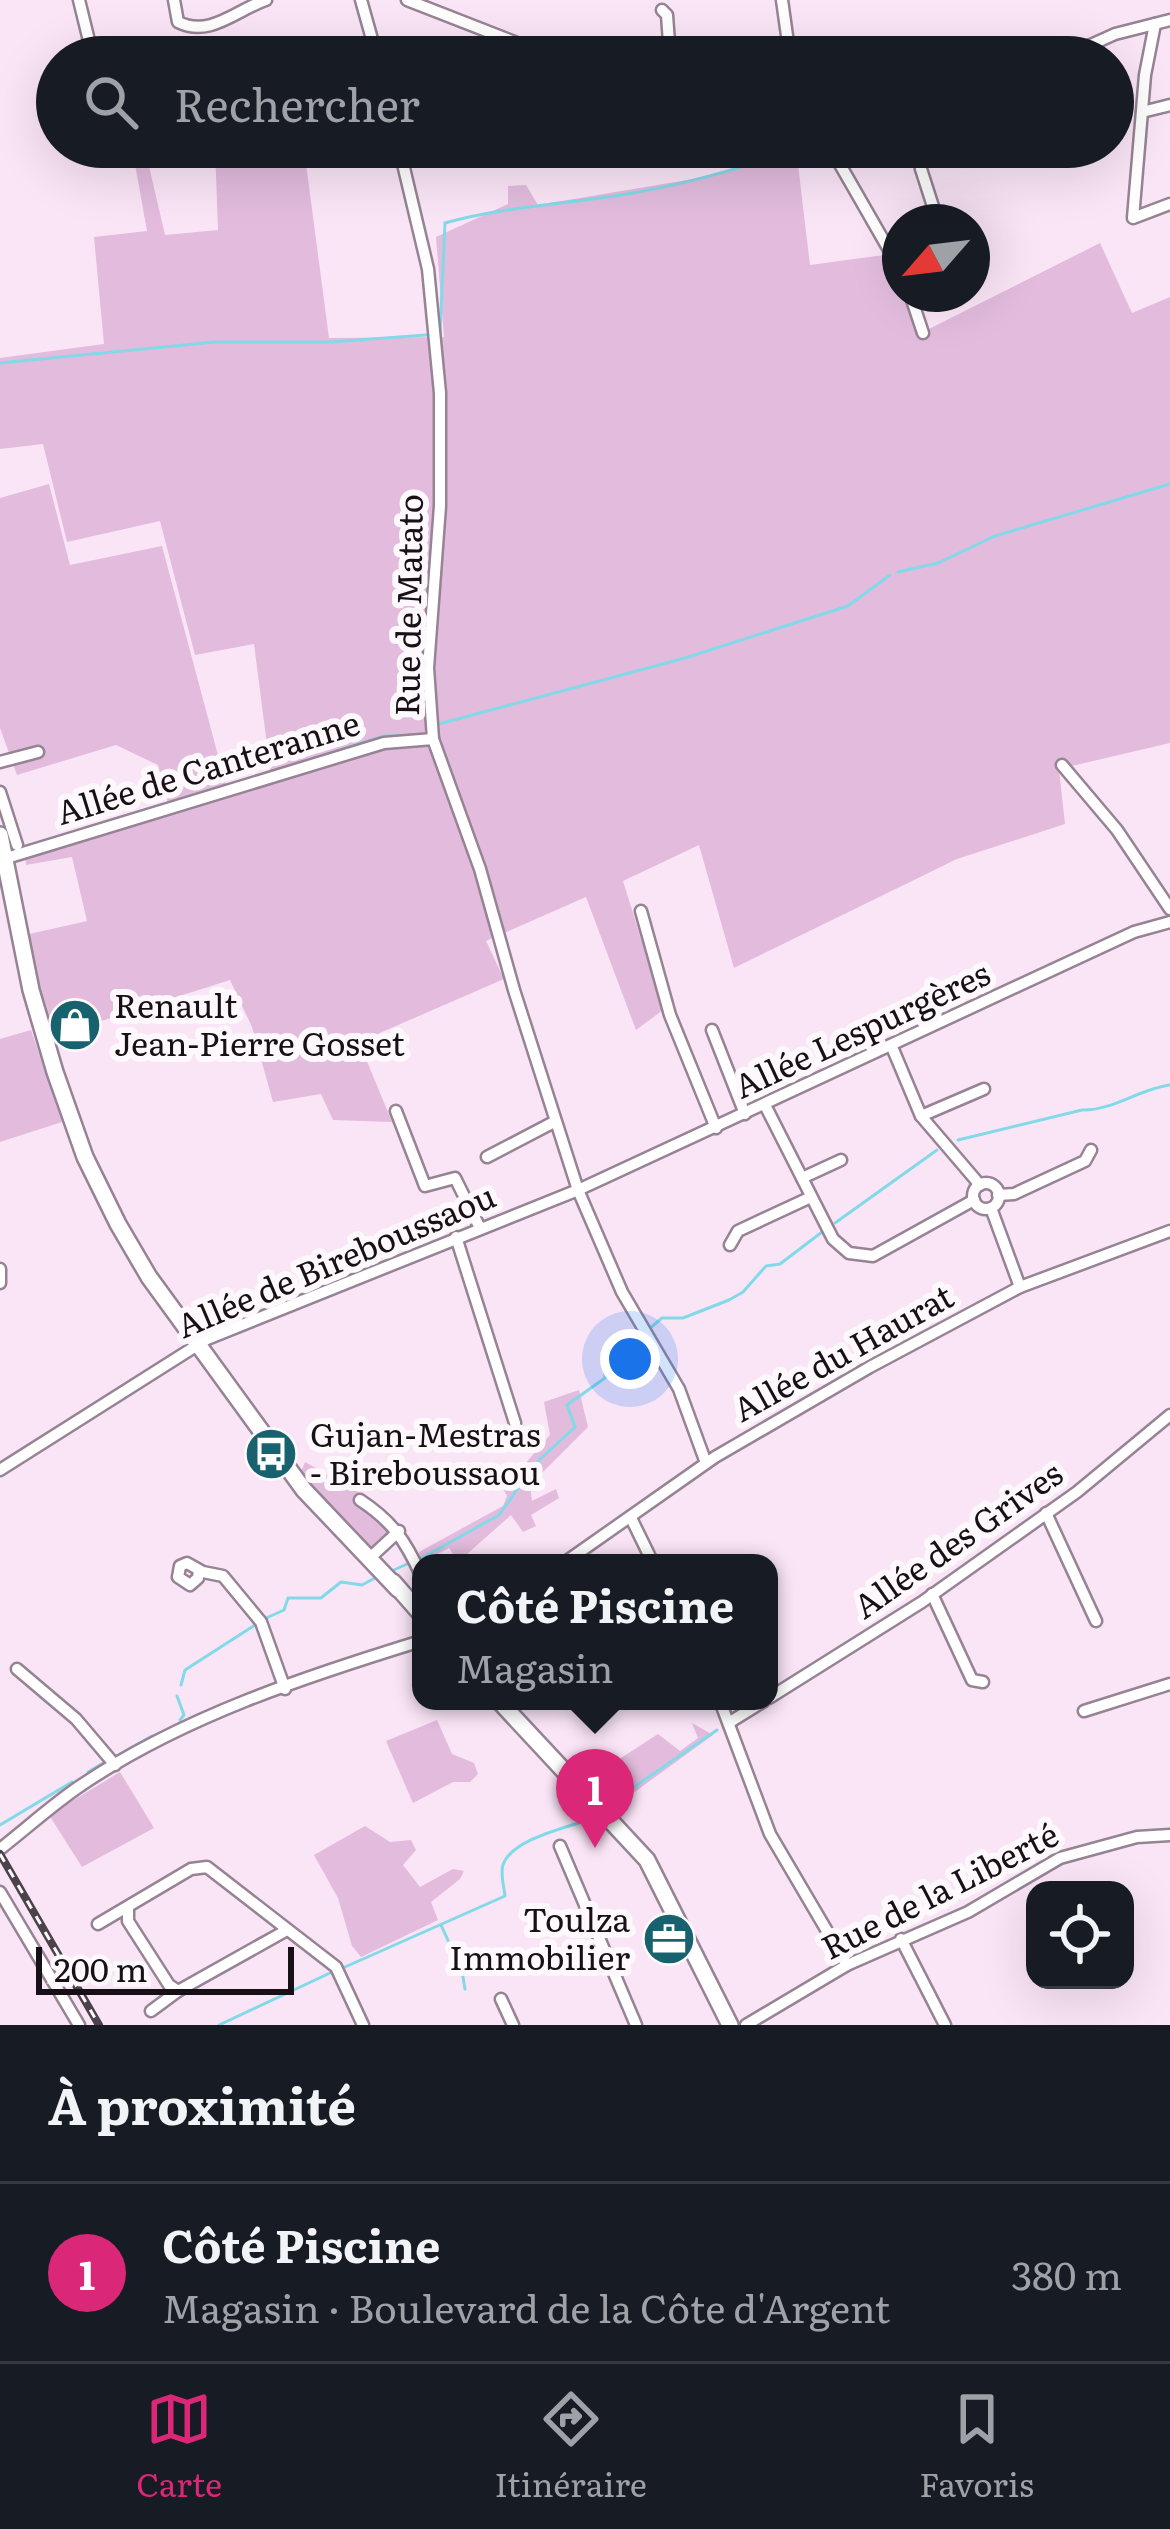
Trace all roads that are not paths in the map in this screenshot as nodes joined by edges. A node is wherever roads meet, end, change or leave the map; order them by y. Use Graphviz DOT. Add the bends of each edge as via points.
graph roads {
  1 [pos="79,0"];
  2 [pos="174,0"];
  3 [pos="266,0"];
  4 [pos="361,0"];
  5 [pos="407,0"];
  6 [pos="782,0"];
  7 [pos="662,10"];
  8 [pos="1170,20"];
  9 [pos="1155,24"];
  10 [pos="88,36"];
  11 [pos="371,36"];
  12 [pos="499,36"];
  13 [pos="669,36"];
  14 [pos="787,36"];
  15 [pos="1111,36"];
  16 [pos="1170,104"];
  17 [pos="1142,112"];
  18 [pos="404,168"];
  19 [pos="842,168"];
  20 [pos="921,168"];
  21 [pos="932,204"];
  22 [pos="1170,204"];
  23 [pos="882,238"];
  24 [pos="916,312"];
  25 [pos="923,333"];
  26 [pos="433,739"];
  27 [pos="38,752"];
  28 [pos="0,763"];
  29 [pos="1062,765"];
  30 [pos="0,792"];
  31 [pos="0,835"];
  32 [pos="7,854"];
  33 [pos="1170,909"];
  34 [pos="640,911"];
  35 [pos="1170,922"];
  36 [pos="712,1030"];
  37 [pos="892,1047"];
  38 [pos="984,1089"];
  39 [pos="765,1105"];
  40 [pos="396,1111"];
  41 [pos="745,1114"];
  42 [pos="921,1115"];
  43 [pos="554,1122"];
  44 [pos="716,1128"];
  45 [pos="1091,1150"];
  46 [pos="487,1157"];
  47 [pos="841,1160"];
  48 [pos="802,1178"];
  49 [pos="980,1185"];
  50 [pos="578,1190"];
  51 [pos="998,1195"];
  52 [pos="811,1197"];
  53 [pos="974,1200"];
  54 [pos="991,1208"];
  55 [pos="480,1228"];
  56 [pos="1170,1231"];
  57 [pos="456,1237"];
  58 [pos="730,1245"];
  59 [pos="0,1269"];
  60 [pos="0,1283"];
  61 [pos="1020,1287"];
  62 [pos="197,1344"];
  63 [pos="1170,1415"];
  64 [pos="515,1423"];
  65 [pos="706,1463"];
  66 [pos="0,1470"];
  67 [pos="360,1500"];
  68 [pos="1046,1514"];
  69 [pos="631,1518"];
  70 [pos="399,1531"];
  71 [pos="577,1554"];
  72 [pos="649,1554"];
  73 [pos="412,1557"];
  74 [pos="370,1558"];
  75 [pos="199,1570"];
  76 [pos="932,1594"];
  77 [pos="412,1604"];
  78 [pos="1096,1621"];
  79 [pos="412,1644"];
  80 [pos="16,1669"];
  81 [pos="983,1682"];
  82 [pos="1170,1684"];
  83 [pos="284,1689"];
  84 [pos="778,1691"];
  85 [pos="507,1710"];
  86 [pos="724,1710"];
  87 [pos="749,1710"];
  88 [pos="1084,1711"];
  89 [pos="730,1722"];
  90 [pos="115,1765"];
  91 [pos="1170,1835"];
  92 [pos="560,1846"];
  93 [pos="0,1849"];
  94 [pos="0,1892"];
  95 [pos="128,1907"];
  96 [pos="98,1924"];
  97 [pos="287,1930"];
  98 [pos="901,1939"];
  99 [pos="848,1965"];
  100 [pos="178,1991"];
  101 [pos="501,1999"];
  102 [pos="151,2011"];
  103 [pos="79,2025"];
  104 [pos="363,2025"];
  105 [pos="513,2025"];
  106 [pos="636,2025"];
  107 [pos="730,2025"];
  108 [pos="746,2025"];
  109 [pos="945,2025"];
  1 -- 10 [label="street"];
  2 -- 3 [label="street" via="178,22 193,28"];
  4 -- 11 [label="street"];
  5 -- 12 [label="street"];
  6 -- 14 [label="street"];
  7 -- 13 [label="street"];
  8 -- 9 [label="street"];
  9 -- 15 [label="street"];
  9 -- 17 [label="street"];
  16 -- 17 [label="street"];
  17 -- 22 [label="street" via="1133,218"];
  18 -- 26 [label="street, Rue de Matato" via="428,269 440,393 428,668"];
  19 -- 23 [label="street"];
  20 -- 21 [label="street"];
  24 -- 25 [label="street"];
  26 -- 32 [label="street, Allée de Canteranne" via="384,742"];
  26 -- 43 [label="street, Rue de Matato"];
  27 -- 28 [label="street"];
  29 -- 33 [label="street"];
  30 -- 32 [label="street"];
  31 -- 32 [label="main road"];
  32 -- 62 [label="main road" via="31,990 75,1133 133,1251"];
  34 -- 44 [label="street" via="670,1015"];
  35 -- 37 [label="street, Allée Lespurgères"];
  36 -- 41 [label="street"];
  37 -- 39 [label="street, Allée Lespurgères"];
  37 -- 42 [label="street"];
  38 -- 42 [label="street"];
  39 -- 41 [label="street, Allée Lespurgères"];
  39 -- 48 [label="street"];
  40 -- 55 [label="street" via="425,1186 455,1178"];
  41 -- 44 [label="street, Allée Lespurgères"];
  42 -- 49 [label="street"];
  43 -- 46 [label="street"];
  43 -- 50 [label="street, Rue de Matato"];
  44 -- 50 [label="street, Allée Lespurgères"];
  45 -- 51 [label="street" via="1085,1161"];
  47 -- 48 [label="street"];
  48 -- 52 [label="street"];
  49 -- 51 [label="street"];
  49 -- 53 [label="street"];
  50 -- 55 [label="street, Allée de Bireboussaou"];
  50 -- 65 [label="street, Rue de Matato" via="622,1292 680,1389"];
  51 -- 54 [label="street"];
  52 -- 53 [label="street" via="849,1253 873,1256"];
  52 -- 58 [label="street" via="738,1231"];
  53 -- 54 [label="street"];
  54 -- 61 [label="street"];
  55 -- 57 [label="street, Allée de Bireboussaou"];
  56 -- 61 [label="street, Allée du Haurat"];
  57 -- 62 [label="street, Allée de Bireboussaou"];
  57 -- 64 [label="street"];
  59 -- 60 [label="street"];
  61 -- 65 [label="street, Allée du Haurat"];
  62 -- 66 [label="street, Allée de Bireboussaou"];
  62 -- 74 [label="main road" via="286,1464"];
  63 -- 68 [label="street, Allée des Grives"];
  65 -- 69 [label="street, Allée du Haurat"];
  67 -- 70 [label="street"];
  68 -- 76 [label="street, Allée des Grives"];
  68 -- 78 [label="street"];
  69 -- 71 [label="street, Allée du Haurat"];
  69 -- 72 [label="street"];
  70 -- 73 [label="street"];
  70 -- 74 [label="street"];
  74 -- 77 [label="main road"];
  75 -- 83 [label="street" via="223,1576 261,1622"];
  76 -- 81 [label="street" via="972,1680"];
  76 -- 84 [label="street, Allée des Grives"];
  79 -- 83 [label="street"];
  80 -- 90 [label="street"];
  82 -- 88 [label="street"];
  83 -- 90 [label="street" via="170,1733"];
  85 -- 107 [label="main road" via="647,1860"];
  86 -- 89 [label="street"];
  87 -- 89 [label="street, Allée des Grives"];
  89 -- 99 [label="street" via="770,1834"];
  90 -- 93 [label="street"];
  91 -- 98 [label="street, Rue de la Liberté" via="1060,1858 968,1912"];
  92 -- 106 [label="street"];
  94 -- 103 [label="street"];
  95 -- 96 [label="street"];
  95 -- 97 [label="street" via="207,1867"];
  95 -- 100 [label="street" via="128,1921"];
  97 -- 100 [label="street"];
  97 -- 104 [label="street" via="336,1967"];
  98 -- 99 [label="street, Rue de la Liberté"];
  98 -- 109 [label="street"];
  99 -- 108 [label="street, Rue de la Liberté"];
  100 -- 102 [label="street"];
  101 -- 105 [label="street"];
}
